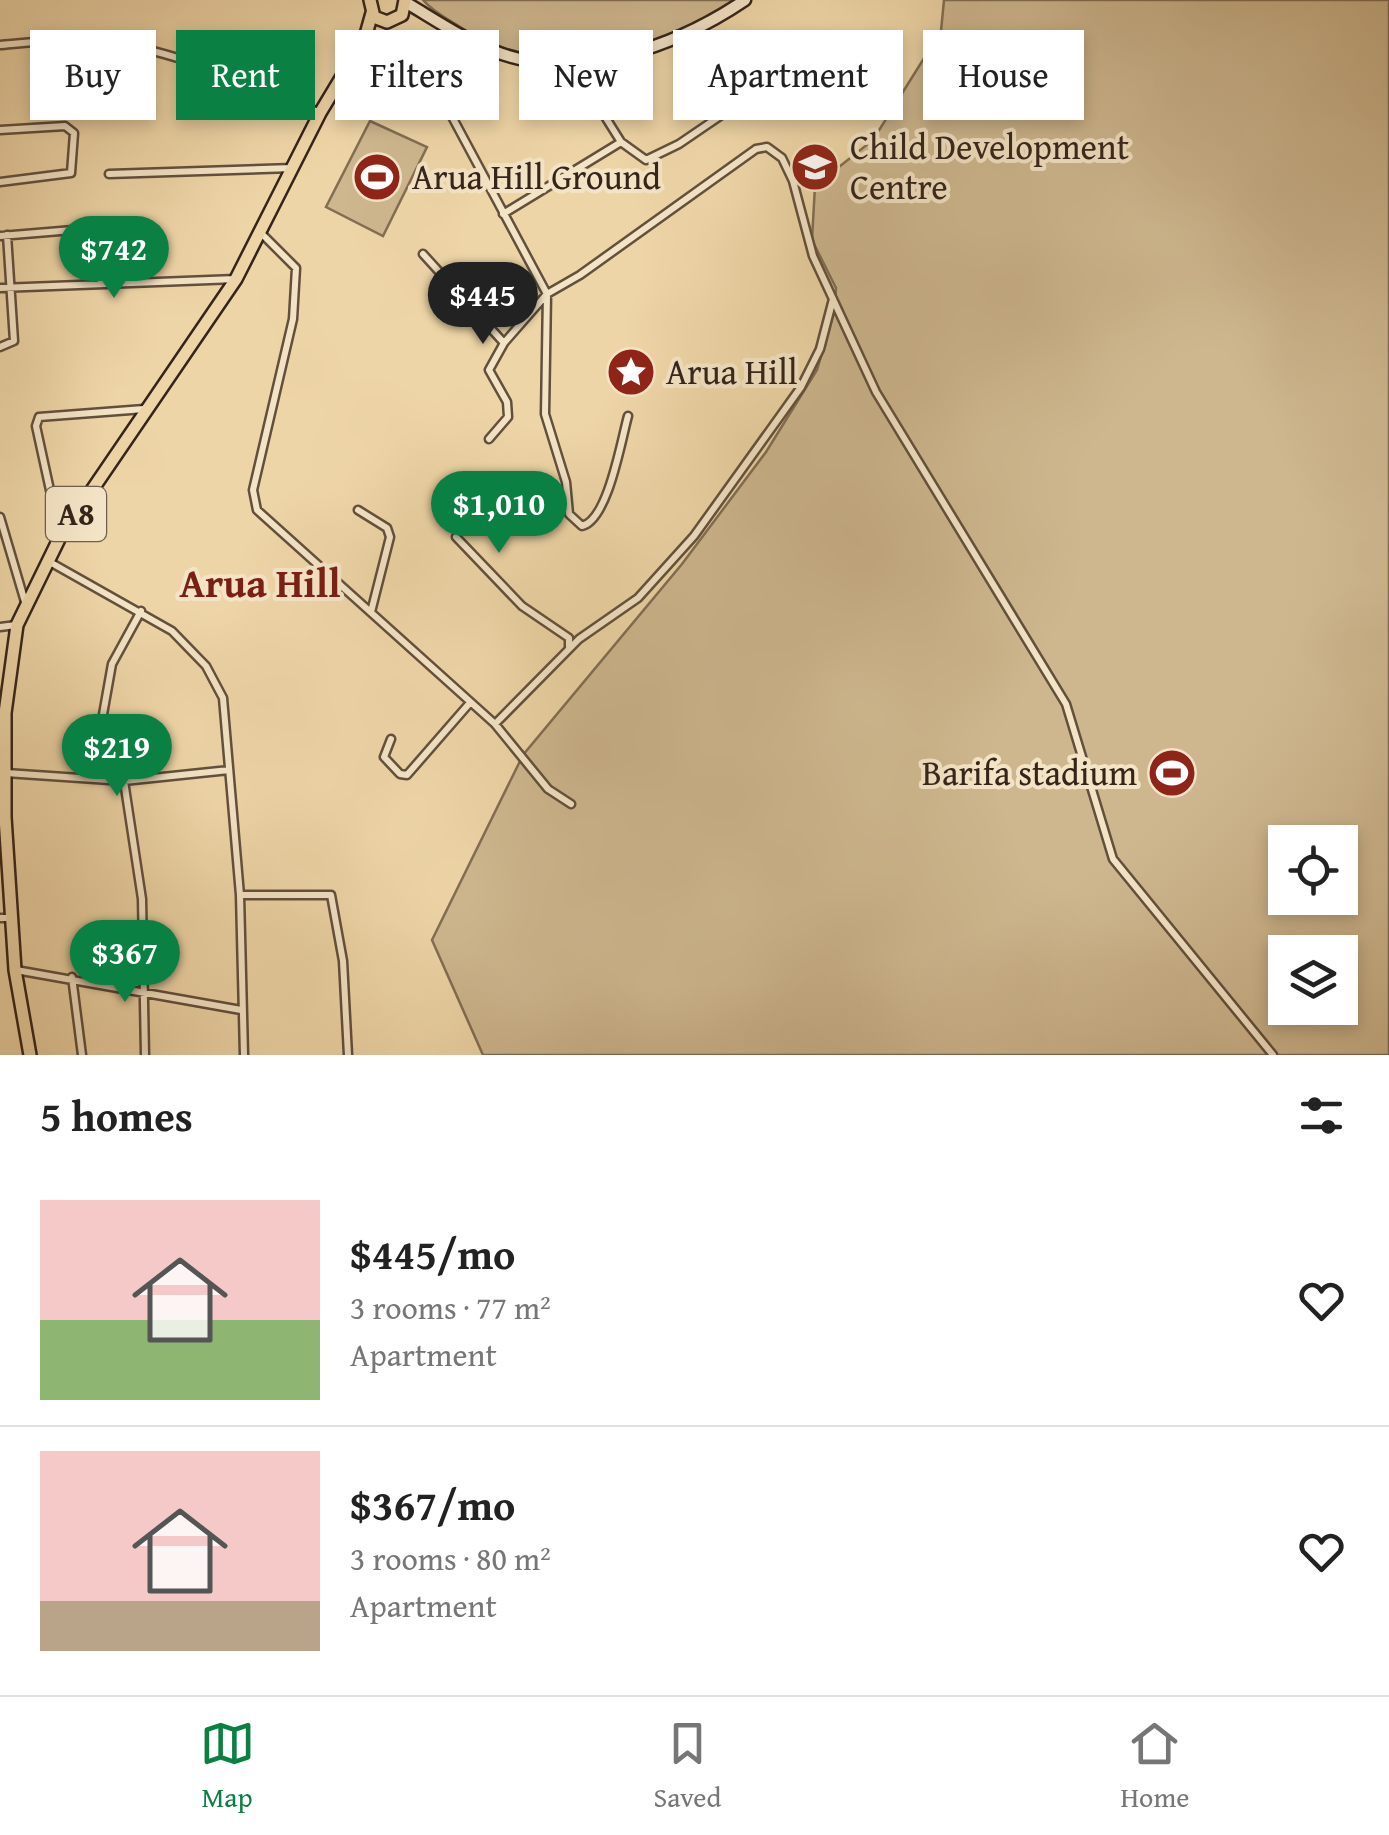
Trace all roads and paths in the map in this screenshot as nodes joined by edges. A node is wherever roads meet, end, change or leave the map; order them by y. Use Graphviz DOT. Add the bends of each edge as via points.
graph roads {
  1 [pos="745,0"];
  2 [pos="371,6"];
  3 [pos="404,6"];
  4 [pos="388,22"];
  5 [pos="376,30"];
  6 [pos="454,30"];
  7 [pos="0,45"];
  8 [pos="653,45"];
  9 [pos="335,88"];
  10 [pos="320,113"];
  11 [pos="453,120"];
  12 [pos="607,120"];
  13 [pos="714,120"];
  14 [pos="0,130"];
  15 [pos="621,142"];
  16 [pos="294,168"];
  17 [pos="110,174"];
  18 [pos="0,182"];
  19 [pos="503,214"];
  20 [pos="261,233"];
  21 [pos="4,235"];
  22 [pos="423,254"];
  23 [pos="236,279"];
  24 [pos="101,284"];
  25 [pos="0,288"];
  26 [pos="10,288"];
  27 [pos="547,294"];
  28 [pos="834,298"];
  29 [pos="504,343"];
  30 [pos="0,347"];
  31 [pos="149,408"];
  32 [pos="628,416"];
  33 [pos="489,439"];
  34 [pos="358,510"];
  35 [pos="0,517"];
  36 [pos="60,537"];
  37 [pos="456,537"];
  38 [pos="47,561"];
  39 [pos="25,602"];
  40 [pos="140,610"];
  41 [pos="371,612"];
  42 [pos="18,625"];
  43 [pos="0,628"];
  44 [pos="568,648"];
  45 [pos="468,705"];
  46 [pos="495,724"];
  47 [pos="391,739"];
  48 [pos="228,770"];
  49 [pos="5,773"];
  50 [pos="92,776"];
  51 [pos="124,781"];
  52 [pos="571,804"];
  53 [pos="240,895"];
  54 [pos="5,918"];
  55 [pos="14,970"];
  56 [pos="72,977"];
  57 [pos="142,989"];
  58 [pos="241,1010"];
  59 [pos="30,1055"];
  60 [pos="82,1055"];
  61 [pos="145,1055"];
  62 [pos="244,1055"];
  63 [pos="348,1055"];
  64 [pos="1273,1055"];
  1 -- 8 [label="main road" via="701,28"];
  2 -- 4 [label="main road, A8"];
  3 -- 4 [label="main road"];
  3 -- 6 [label="main road"];
  4 -- 5 [label="main road"];
  7 -- 10 [label="street" via="114,42"];
  9 -- 10 [label="main road, A8"];
  10 -- 16 [label="main road, A8"];
  11 -- 19 [label="street"];
  12 -- 15 [label="street"];
  13 -- 15 [label="street" via="656,158 636,157"];
  14 -- 18 [label="street" via="64,126 74,133 74,166 59,178"];
  15 -- 19 [label="street"];
  16 -- 17 [label="street"];
  16 -- 20 [label="main road, A8"];
  19 -- 27 [label="street"];
  20 -- 23 [label="main road, A8"];
  20 -- 41 [label="street" via="296,268 293,319 254,503"];
  21 -- 24 [label="street" via="97,228"];
  21 -- 26 [label="street"];
  22 -- 29 [label="street"];
  23 -- 24 [label="street"];
  23 -- 31 [label="main road, A8"];
  24 -- 26 [label="street"];
  25 -- 26 [label="street"];
  26 -- 30 [label="street" via="14,341"];
  27 -- 28 [label="street" via="767,147 782,158"];
  27 -- 29 [label="street"];
  27 -- 32 [label="street" via="546,414 570,514 582,526 596,518"];
  28 -- 44 [label="street" via="813,365 720,502 664,574"];
  28 -- 64 [label="street" via="876,392 1066,704 1113,858"];
  29 -- 33 [label="street" via="489,370 508,418"];
  31 -- 36 [label="main road, A8"];
  31 -- 36 [label="street" via="39,418"];
  34 -- 41 [label="street" via="390,537"];
  35 -- 39 [label="street"];
  36 -- 38 [label="main road, A8"];
  37 -- 44 [label="street" via="522,606 565,634"];
  38 -- 39 [label="main road, A8"];
  38 -- 40 [label="street"];
  39 -- 42 [label="main road, A8"];
  40 -- 48 [label="street" via="188,645 213,678 223,698"];
  40 -- 50 [label="street" via="112,664"];
  41 -- 45 [label="street"];
  42 -- 43 [label="street"];
  42 -- 49 [label="main road, A8" via="5,713"];
  44 -- 46 [label="street"];
  45 -- 46 [label="street"];
  45 -- 47 [label="street" via="407,774 384,757"];
  46 -- 52 [label="street" via="541,781"];
  48 -- 51 [label="street"];
  48 -- 53 [label="street"];
  49 -- 50 [label="street"];
  49 -- 54 [label="main road, A8"];
  50 -- 51 [label="street"];
  51 -- 57 [label="street" via="142,899"];
  53 -- 58 [label="street"];
  53 -- 63 [label="street" via="331,895"];
  54 -- 55 [label="main road, A8"];
  55 -- 56 [label="street"];
  55 -- 59 [label="main road, A8"];
  56 -- 57 [label="street"];
  56 -- 60 [label="street"];
  57 -- 58 [label="street"];
  57 -- 61 [label="street"];
  58 -- 62 [label="street"];
}
